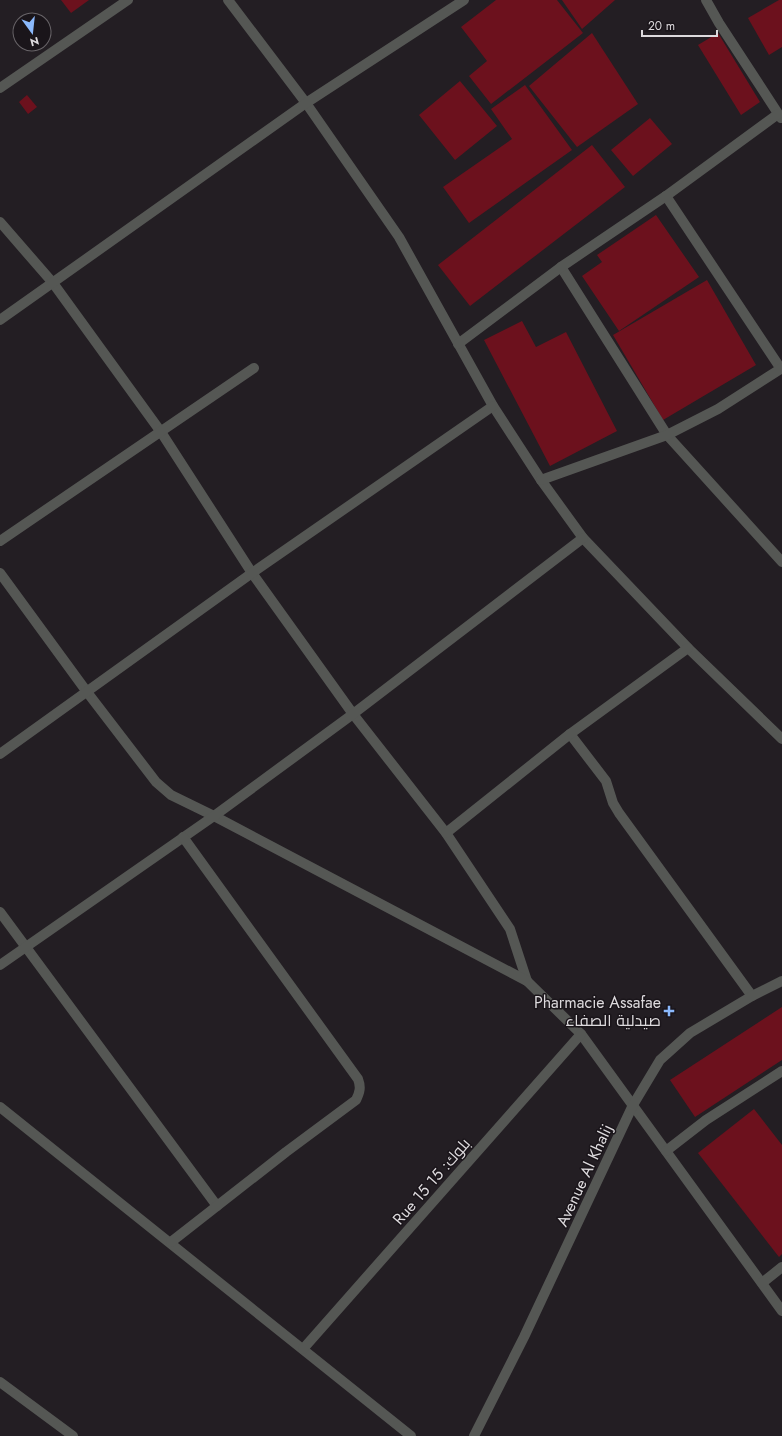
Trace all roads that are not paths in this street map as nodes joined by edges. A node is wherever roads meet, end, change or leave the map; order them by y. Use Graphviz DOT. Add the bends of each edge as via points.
graph roads {
  1 [pos="128,0"];
  2 [pos="228,0"];
  3 [pos="464,0"];
  4 [pos="706,0"];
  5 [pos="0,88"];
  6 [pos="306,103"];
  7 [pos="780,117"];
  8 [pos="666,196"];
  9 [pos="0,222"];
  10 [pos="561,267"];
  11 [pos="53,284"];
  12 [pos="0,320"];
  13 [pos="458,344"];
  14 [pos="254,368"];
  15 [pos="781,368"];
  16 [pos="493,406"];
  17 [pos="162,432"];
  18 [pos="667,435"];
  19 [pos="540,480"];
  20 [pos="583,538"];
  21 [pos="0,540"];
  22 [pos="782,562"];
  23 [pos="0,573"];
  24 [pos="252,573"];
  25 [pos="688,648"];
  26 [pos="87,692"];
  27 [pos="353,714"];
  28 [pos="570,734"];
  29 [pos="782,739"];
  30 [pos="0,754"];
  31 [pos="214,816"];
  32 [pos="446,834"];
  33 [pos="183,837"];
  34 [pos="0,912"];
  35 [pos="26,947"];
  36 [pos="0,965"];
  37 [pos="527,981"];
  38 [pos="782,981"];
  39 [pos="752,996"];
  40 [pos="581,1034"];
  41 [pos="782,1071"];
  42 [pos="633,1105"];
  43 [pos="0,1106"];
  44 [pos="666,1151"];
  45 [pos="217,1206"];
  46 [pos="171,1242"];
  47 [pos="782,1267"];
  48 [pos="762,1283"];
  49 [pos="782,1311"];
  50 [pos="303,1349"];
  51 [pos="0,1382"];
  52 [pos="73,1436"];
  53 [pos="412,1436"];
  54 [pos="474,1436"];
  1 -- 5 [label="street"];
  2 -- 6 [label="street"];
  3 -- 6 [label="street"];
  4 -- 7 [label="street"];
  6 -- 11 [label="street"];
  6 -- 13 [label="street" via="399,238"];
  7 -- 8 [label="street"];
  8 -- 10 [label="street"];
  8 -- 15 [label="street"];
  9 -- 11 [label="street"];
  10 -- 13 [label="street"];
  10 -- 18 [label="street"];
  11 -- 12 [label="street"];
  11 -- 17 [label="street"];
  13 -- 16 [label="street"];
  14 -- 17 [label="street"];
  15 -- 18 [label="street" via="718,409"];
  16 -- 19 [label="street"];
  16 -- 24 [label="street"];
  17 -- 21 [label="street"];
  17 -- 24 [label="street"];
  18 -- 19 [label="street"];
  18 -- 22 [label="street"];
  19 -- 20 [label="street"];
  20 -- 25 [label="street"];
  20 -- 27 [label="street"];
  23 -- 26 [label="street"];
  24 -- 26 [label="street"];
  24 -- 27 [label="street"];
  25 -- 28 [label="street"];
  25 -- 29 [label="street"];
  26 -- 30 [label="street"];
  26 -- 31 [label="street" via="156,782 171,795"];
  27 -- 31 [label="street"];
  27 -- 32 [label="street"];
  28 -- 32 [label="street"];
  28 -- 39 [label="street" via="606,781 619,813"];
  31 -- 33 [label="street"];
  31 -- 37 [label="street"];
  32 -- 37 [label="street" via="510,929"];
  33 -- 35 [label="street"];
  33 -- 45 [label="street" via="358,1079 360,1086 356,1100"];
  34 -- 35 [label="street"];
  35 -- 36 [label="street"];
  35 -- 45 [label="street"];
  37 -- 40 [label="street"];
  38 -- 39 [label="street, Avenue Al Khalij"];
  39 -- 42 [label="street, Avenue Al Khalij" via="690,1033 660,1060"];
  40 -- 42 [label="street"];
  40 -- 50 [label="street, Rue 15 بلوك: 15"];
  41 -- 44 [label="street" via="706,1120"];
  42 -- 44 [label="street"];
  42 -- 54 [label="street, Avenue Al Khalij"];
  43 -- 46 [label="street"];
  44 -- 48 [label="street"];
  45 -- 46 [label="street"];
  46 -- 50 [label="street"];
  47 -- 48 [label="street"];
  48 -- 49 [label="street"];
  50 -- 53 [label="street"];
  51 -- 52 [label="street"];
}
